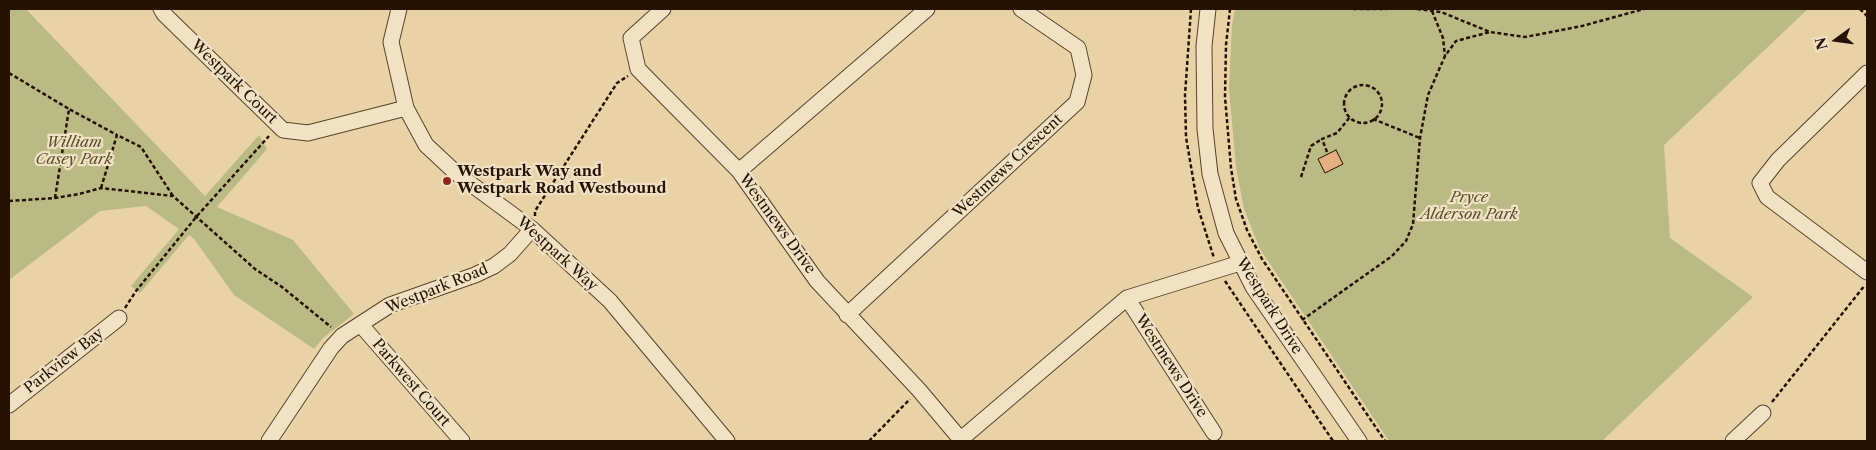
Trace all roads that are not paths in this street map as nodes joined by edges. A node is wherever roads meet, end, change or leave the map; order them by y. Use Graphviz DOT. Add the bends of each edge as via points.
graph roads {
  1 [pos="161,9"];
  2 [pos="399,9"];
  3 [pos="663,9"];
  4 [pos="927,9"];
  5 [pos="1021,9"];
  6 [pos="1208,9"];
  7 [pos="1867,74"];
  8 [pos="406,108"];
  9 [pos="739,171"];
  10 [pos="532,229"];
  11 [pos="1240,263"];
  12 [pos="1867,272"];
  13 [pos="1127,298"];
  14 [pos="847,315"];
  15 [pos="119,318"];
  16 [pos="361,325"];
  17 [pos="9,405"];
  18 [pos="1763,413"];
  19 [pos="1214,433"];
  20 [pos="961,440"];
  21 [pos="269,441"];
  22 [pos="462,441"];
  23 [pos="727,441"];
  24 [pos="1360,441"];
  25 [pos="1733,441"];
  1 -- 8 [label="street, Westpark Court" via="283,130 308,133"];
  2 -- 8 [label="street, Westpark Way" via="391,42"];
  3 -- 9 [label="street, Westmews Drive" via="632,38 638,68"];
  4 -- 9 [label="street"];
  5 -- 14 [label="street, Westmews Crescent" via="1078,48 1084,75 1077,102"];
  6 -- 11 [label="street, Westpark Drive" via="1204,55 1205,129 1210,174 1226,233"];
  7 -- 12 [label="street" via="1778,160 1760,182 1767,197"];
  8 -- 10 [label="street, Westpark Way" via="426,145 450,168"];
  9 -- 14 [label="street, Westmews Drive" via="817,281"];
  10 -- 16 [label="street, Westpark Road" via="510,254 494,266 390,304"];
  10 -- 23 [label="street, Westpark Way" via="610,302"];
  11 -- 13 [label="street, Westmews Drive"];
  11 -- 24 [label="street, Westpark Drive" via="1253,287"];
  13 -- 19 [label="street, Westmews Drive"];
  13 -- 20 [label="street, Westmews Drive"];
  14 -- 20 [label="street, Westmews Drive"];
  15 -- 17 [label="street, Parkview Bay"];
  16 -- 21 [label="street, Westpark Road" via="342,336 331,348"];
  16 -- 22 [label="street, Parkwest Court"];
  18 -- 25 [label="street"];
}
